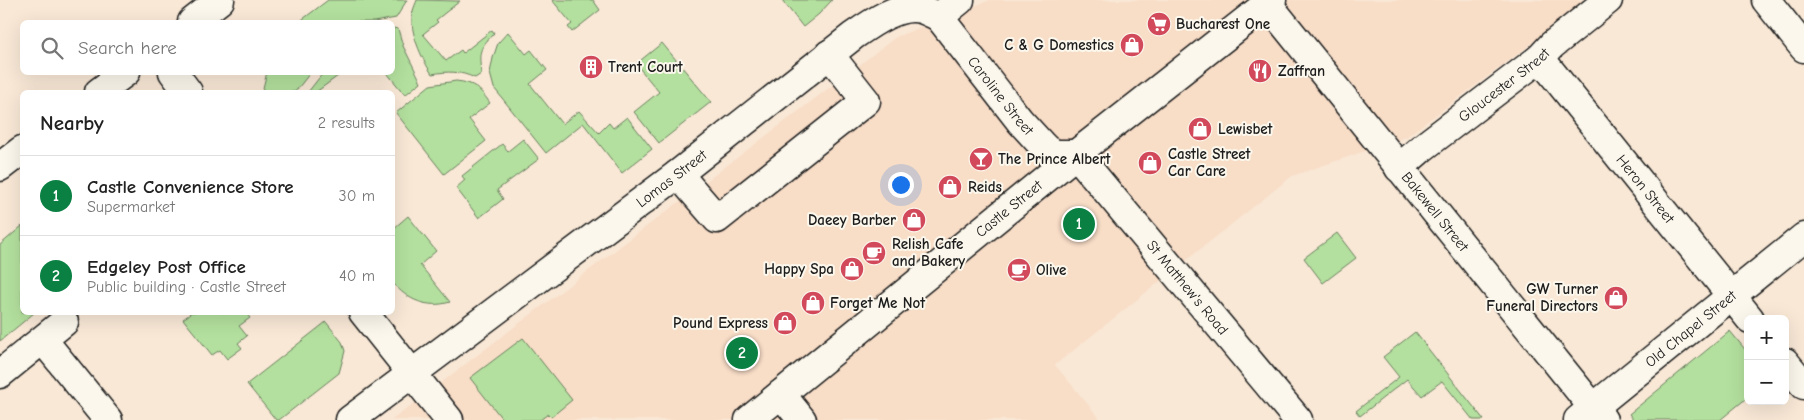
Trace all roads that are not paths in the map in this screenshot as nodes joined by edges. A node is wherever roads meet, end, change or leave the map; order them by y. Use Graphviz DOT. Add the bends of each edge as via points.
graph roads {
  1 [pos="220,0"];
  2 [pos="960,0"];
  3 [pos="1608,0"];
  4 [pos="1766,0"];
  5 [pos="1269,2"];
  6 [pos="939,16"];
  7 [pos="195,20"];
  8 [pos="1804,48"];
  9 [pos="829,54"];
  10 [pos="1540,58"];
  11 [pos="122,75"];
  12 [pos="175,75"];
  13 [pos="102,90"];
  14 [pos="186,90"];
  15 [pos="20,152"];
  16 [pos="1076,154"];
  17 [pos="0,167"];
  18 [pos="1399,168"];
  19 [pos="678,174"];
  20 [pos="1804,237"];
  21 [pos="1732,296"];
  22 [pos="365,315"];
  23 [pos="1747,315"];
  24 [pos="64,322"];
  25 [pos="43,340"];
  26 [pos="1789,367"];
  27 [pos="412,373"];
  28 [pos="0,374"];
  29 [pos="1804,385"];
  30 [pos="781,394"];
  31 [pos="1591,416"];
  32 [pos="108,420"];
  33 [pos="350,420"];
  34 [pos="449,420"];
  35 [pos="749,420"];
  36 [pos="802,420"];
  37 [pos="1298,420"];
  1 -- 7 [label="street"];
  2 -- 6 [label="street"];
  3 -- 10 [label="street, Gloucester Street"];
  4 -- 8 [label="street"];
  5 -- 16 [label="street, Castle Street"];
  5 -- 18 [label="street, Bakewell Street"];
  6 -- 9 [label="street, Lomas Street" via="920,9 890,14 875,20"];
  6 -- 16 [label="street, Caroline Street" via="1042,145 1057,154"];
  9 -- 19 [label="street, Lomas Street"];
  9 -- 19 [label="street" via="866,101 717,219"];
  10 -- 18 [label="street, Gloucester Street"];
  10 -- 21 [label="street, Heron Street"];
  11 -- 13 [label="street"];
  12 -- 14 [label="street"];
  15 -- 17 [label="street"];
  16 -- 30 [label="street, Castle Street"];
  16 -- 37 [label="street, St Matthew's Road"];
  18 -- 31 [label="street, Bakewell Street"];
  19 -- 27 [label="street, Lomas Street"];
  20 -- 21 [label="street, Old Chapel Street"];
  21 -- 23 [label="street, Heron Street"];
  21 -- 31 [label="street, Old Chapel Street"];
  22 -- 27 [label="street"];
  24 -- 25 [label="street"];
  25 -- 28 [label="street"];
  25 -- 32 [label="street"];
  26 -- 29 [label="street"];
  27 -- 33 [label="street, Lomas Street"];
  27 -- 34 [label="street"];
  30 -- 35 [label="street, Castle Street"];
  30 -- 36 [label="street"];
}
